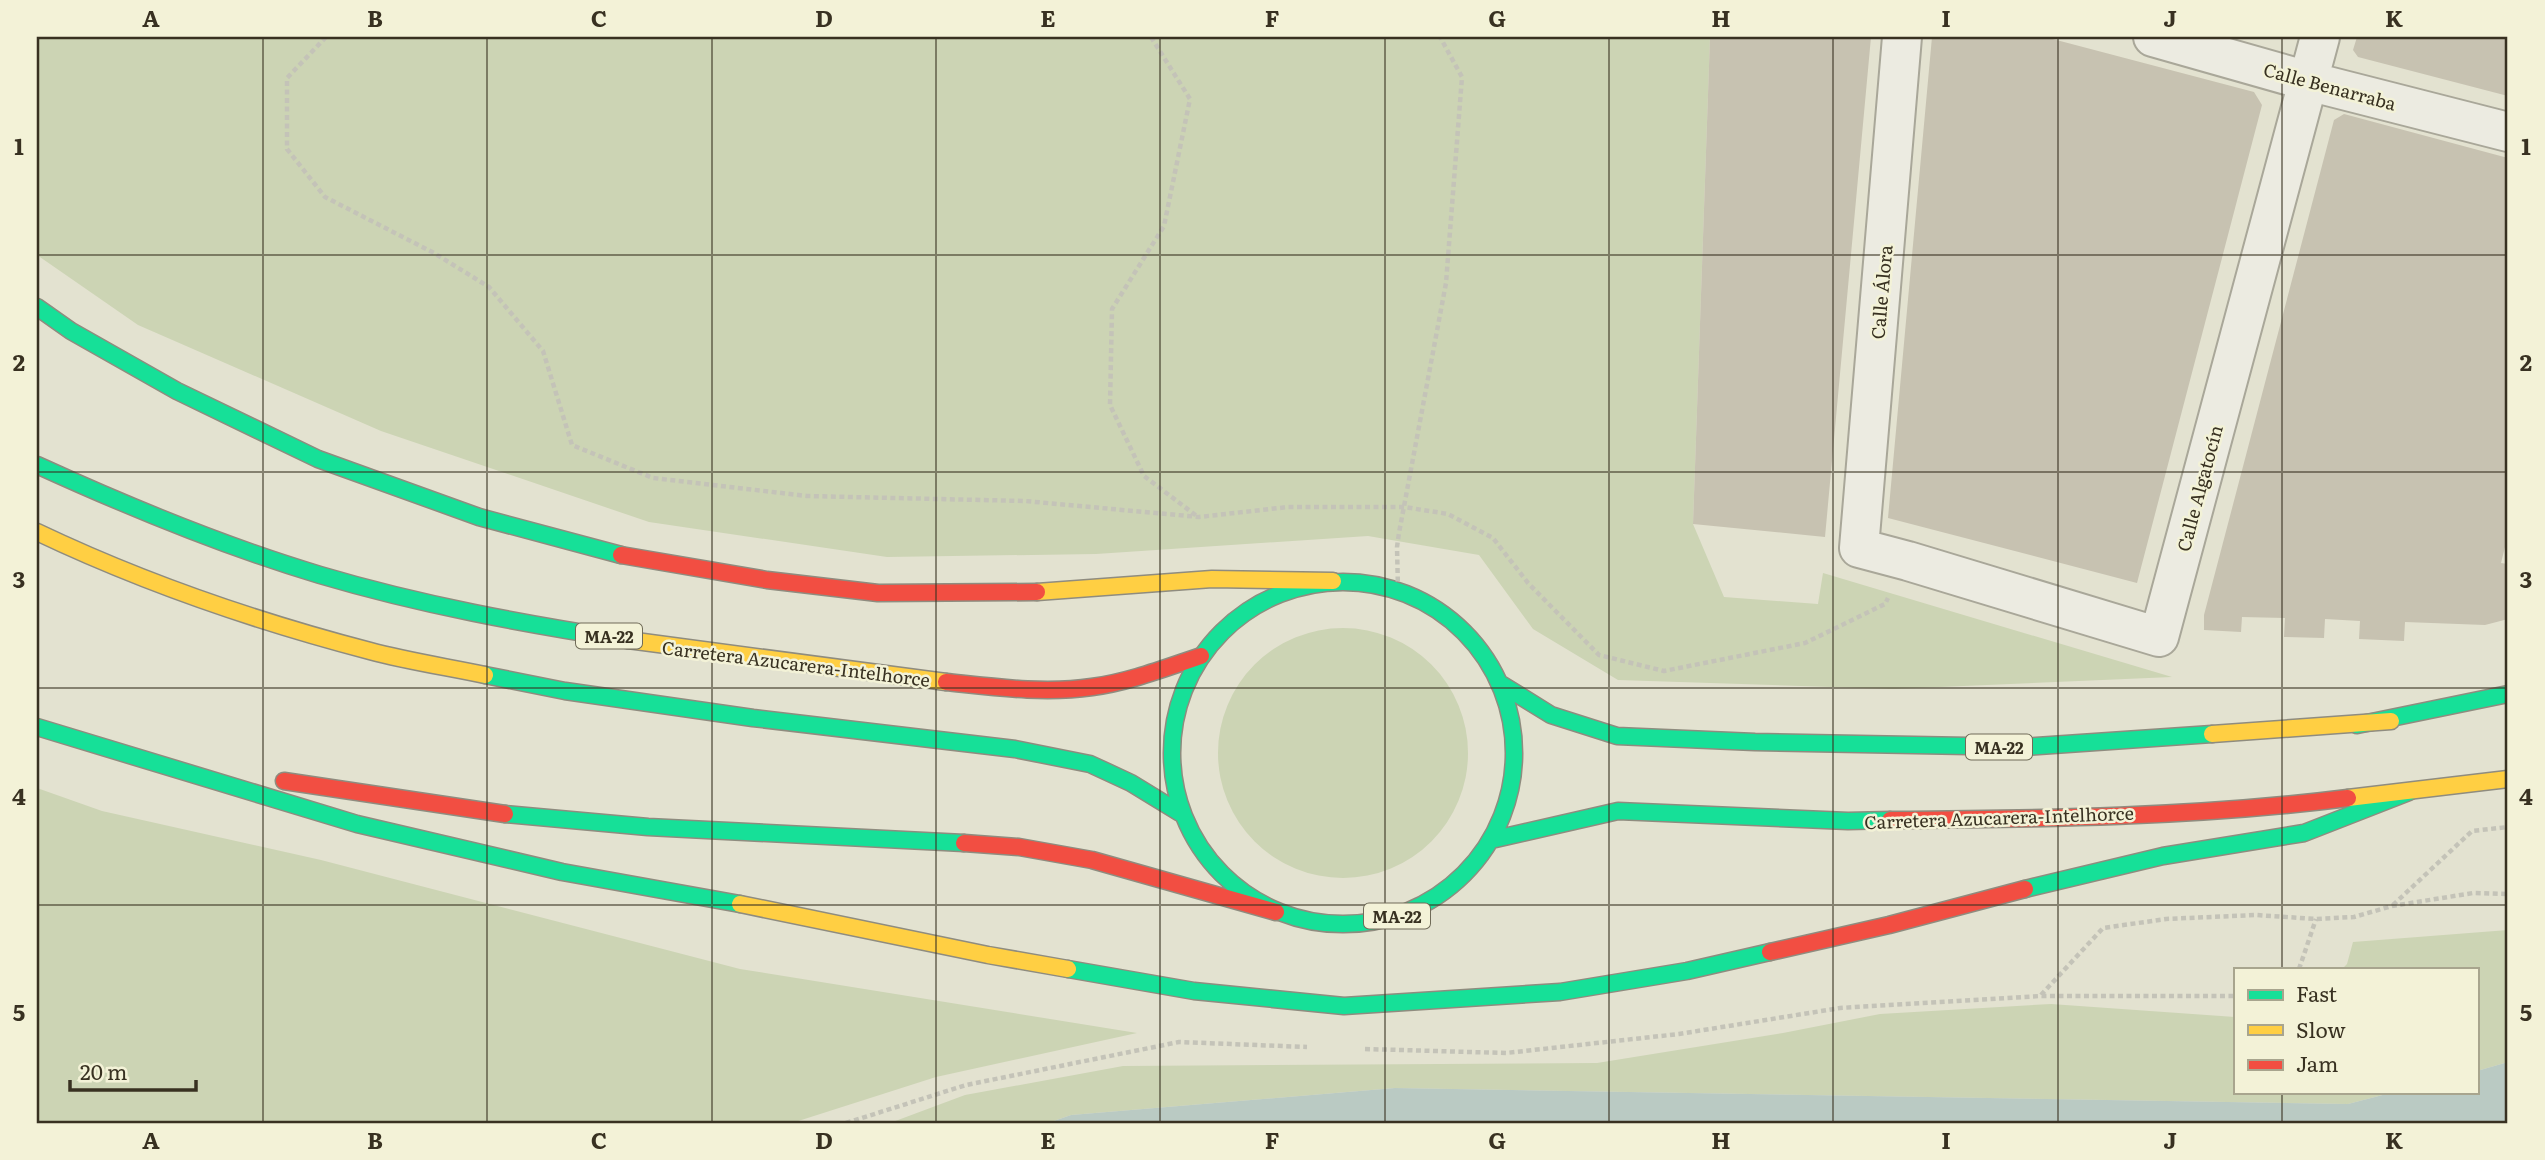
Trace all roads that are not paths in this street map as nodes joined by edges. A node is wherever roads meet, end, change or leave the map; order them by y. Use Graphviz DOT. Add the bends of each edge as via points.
graph roads {
  1 [pos="1902,37"];
  2 [pos="2153,37"];
  3 [pos="2320,37"];
  4 [pos="2308,82"];
  5 [pos="2508,132"];
  6 [pos="37,307"];
  7 [pos="37,465"];
  8 [pos="37,532"];
  9 [pos="1859,548"];
  10 [pos="1333,581"];
  11 [pos="1201,656"];
  12 [pos="1501,684"];
  13 [pos="2508,694"];
  14 [pos="2508,708"];
  15 [pos="2357,725"];
  16 [pos="37,727"];
  17 [pos="130,757"];
  18 [pos="2508,779"];
  19 [pos="2409,792"];
  20 [pos="1180,813"];
  21 [pos="1491,840"];
  22 [pos="1276,912"];
  1 -- 9 [label="street, Calle Álora"];
  2 -- 4 [label="street, Calle Benarraba"];
  3 -- 4 [label="street, Calle Algatocín"];
  4 -- 5 [label="street, Calle Benarraba"];
  4 -- 9 [label="street, Calle Algatocín" via="2159,637"];
  6 -- 10 [label="main road" via="177,391 318,459 479,517 641,560 878,593 1017,594 1212,579"];
  7 -- 11 [label="main road, Carretera Azucarera-Intelhorce / MA-22" via="212,539 325,576 475,613 662,645 882,675 999,687 1081,689"];
  8 -- 20 [label="main road, MA-22" via="215,604 370,651 565,691 1015,749 1090,764"];
  10 -- 11 [label="main road, MA-22" via="1287,590 1237,620"];
  10 -- 12 [label="main road, MA-22" via="1398,590 1430,605 1465,632"];
  11 -- 20 [label="main road, MA-22" via="1171,727"];
  12 -- 15 [label="main road, MA-22" via="1551,715 1618,736 2024,747"];
  12 -- 21 [label="main road, MA-22" via="1514,737 1506,806"];
  13 -- 15 [label="main road"];
  14 -- 15 [label="main road, MA-22"];
  16 -- 17 [label="main road"];
  17 -- 19 [label="main road" via="357,824 562,872 1194,992 1344,1006 1560,992 1687,971 2163,856 2304,833"];
  17 -- 22 [label="main road" via="477,812 648,827 1018,847 1092,860"];
  18 -- 19 [label="main road, Carretera Azucarera-Intelhorce"];
  19 -- 21 [label="main road, Carretera Azucarera-Intelhorce" via="2240,808 2016,819 1848,821 1618,811"];
  20 -- 22 [label="main road, MA-22" via="1205,858 1230,884"];
  21 -- 22 [label="main road, MA-22" via="1452,886 1399,916 1342,925 1308,922"];
}
